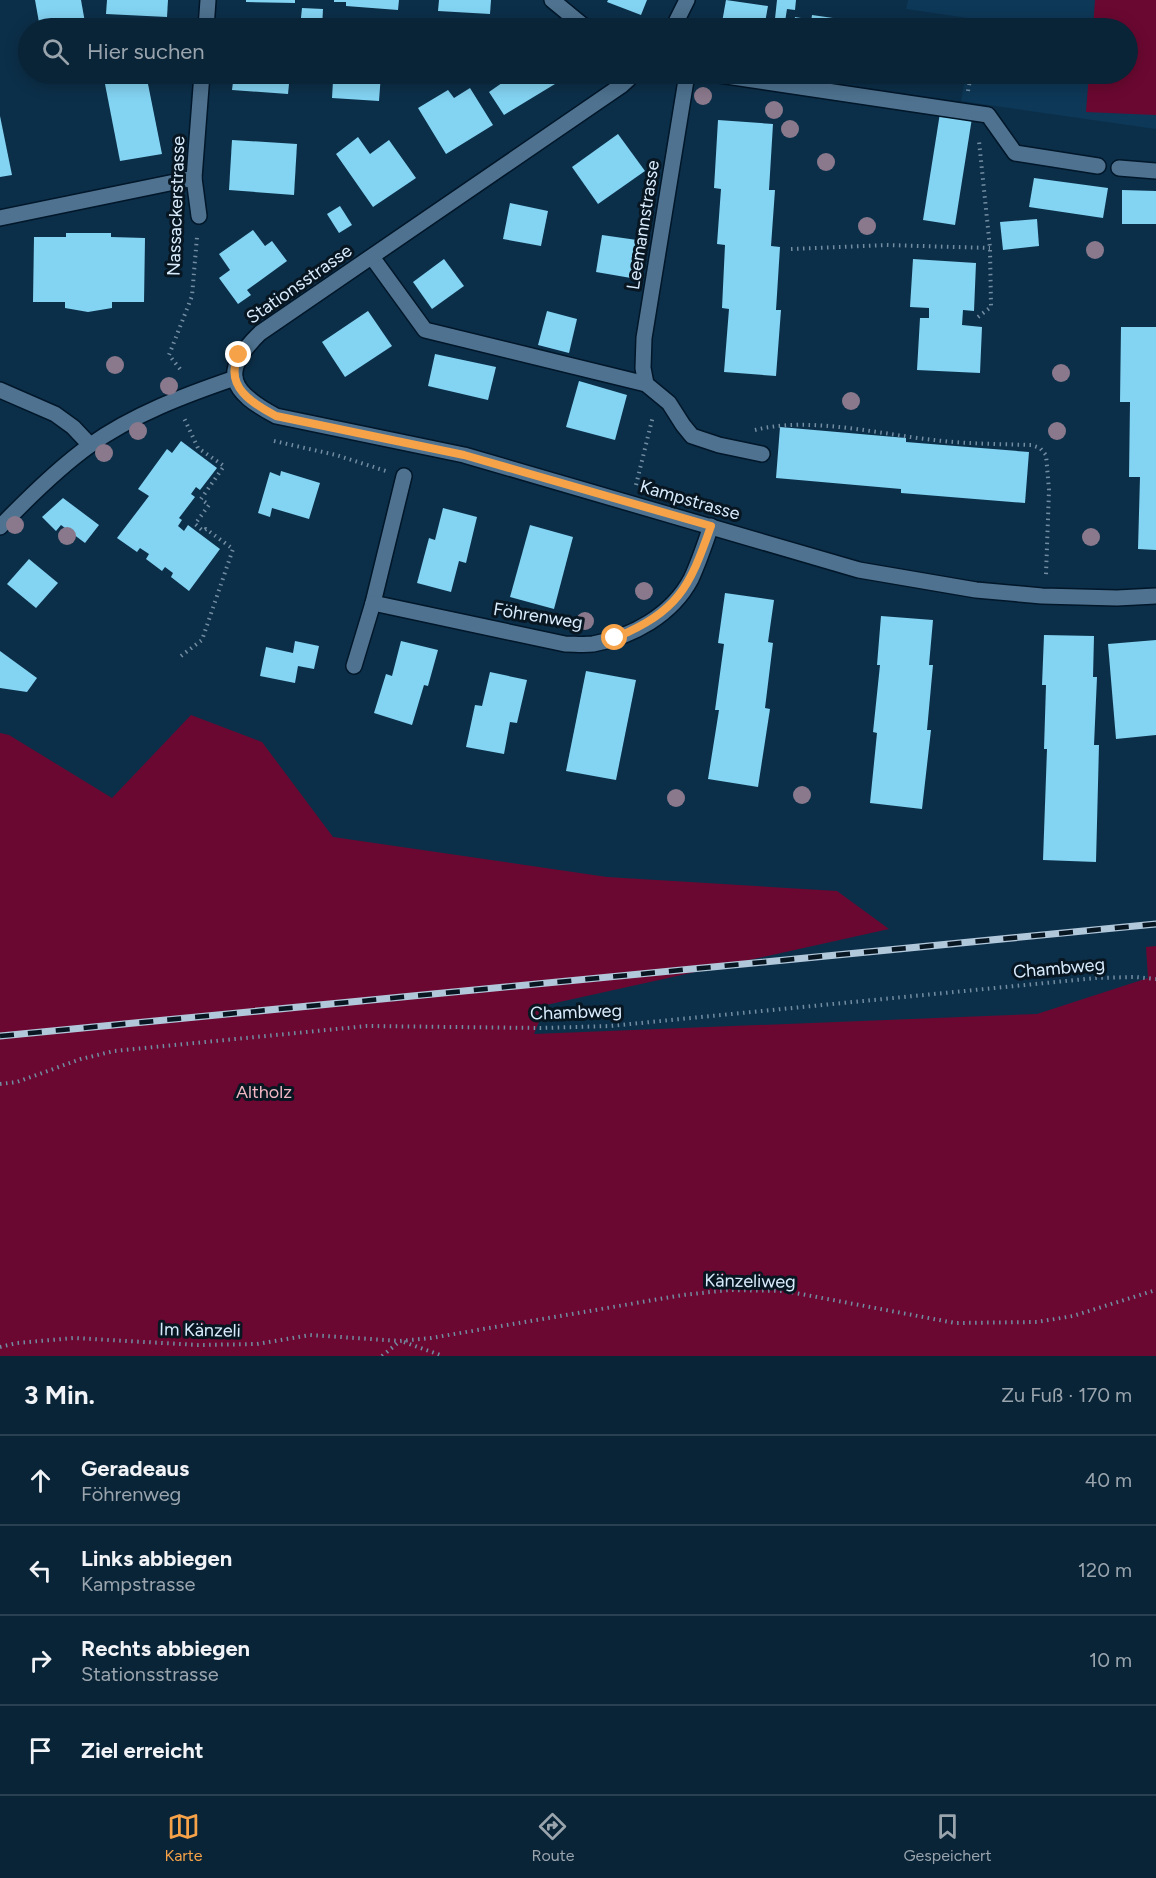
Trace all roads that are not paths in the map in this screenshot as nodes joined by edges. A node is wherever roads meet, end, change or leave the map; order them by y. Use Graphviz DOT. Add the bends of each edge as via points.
graph roads {
  1 [pos="208,0"];
  2 [pos="552,0"];
  3 [pos="687,0"];
  4 [pos="207,18"];
  5 [pos="574,18"];
  6 [pos="678,18"];
  7 [pos="201,84"];
  8 [pos="623,84"];
  9 [pos="685,84"];
  10 [pos="780,84"];
  11 [pos="1098,166"];
  12 [pos="1119,168"];
  13 [pos="1156,171"];
  14 [pos="194,178"];
  15 [pos="199,216"];
  16 [pos="0,218"];
  17 [pos="372,257"];
  18 [pos="235,378"];
  19 [pos="646,384"];
  20 [pos="0,390"];
  21 [pos="90,445"];
  22 [pos="762,454"];
  23 [pos="404,476"];
  24 [pos="711,526"];
  25 [pos="0,527"];
  26 [pos="1156,596"];
  27 [pos="373,603"];
  28 [pos="354,666"];
  1 -- 4 [label="street"];
  2 -- 5 [label="street"];
  3 -- 6 [label="street"];
  7 -- 14 [label="street, Nassackerstrasse"];
  8 -- 17 [label="street, Stationsstrasse"];
  9 -- 19 [label="street, Leemannstrasse" via="644,338"];
  10 -- 11 [label="street" via="988,115 1015,153"];
  12 -- 13 [label="street"];
  14 -- 15 [label="street, Nassackerstrasse"];
  14 -- 16 [label="street"];
  17 -- 18 [label="street, Stationsstrasse" via="260,333 239,355"];
  17 -- 19 [label="street" via="425,330"];
  18 -- 21 [label="street" via="184,395"];
  18 -- 24 [label="street, Kampstrasse" via="248,398 276,416 464,455"];
  19 -- 22 [label="street" via="669,403 692,436"];
  20 -- 21 [label="street" via="55,414"];
  21 -- 25 [label="street"];
  23 -- 27 [label="street"];
  24 -- 26 [label="street, Kampstrasse" via="859,570 976,590 1042,596"];
  24 -- 27 [label="street, Föhrenweg" via="690,579 664,612 644,626 590,644 539,640"];
  27 -- 28 [label="street"];
}
